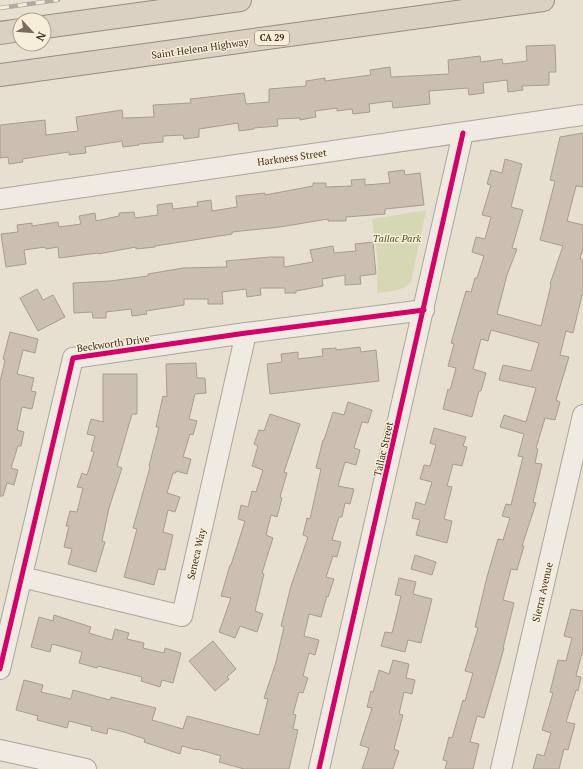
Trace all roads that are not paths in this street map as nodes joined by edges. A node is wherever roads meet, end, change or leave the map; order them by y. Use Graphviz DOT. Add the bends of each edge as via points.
graph roads {
  1 [pos="240,0"];
  2 [pos="543,0"];
  3 [pos="52,26"];
  4 [pos="12,31"];
  5 [pos="0,33"];
  6 [pos="0,75"];
  7 [pos="583,115"];
  8 [pos="463,132"];
  9 [pos="0,199"];
  10 [pos="424,310"];
  11 [pos="246,333"];
  12 [pos="583,415"];
  13 [pos="22,577"];
  14 [pos="0,668"];
  15 [pos="0,750"];
  16 [pos="86,769"];
  17 [pos="319,769"];
  18 [pos="501,769"];
  1 -- 3 [label="highway"];
  2 -- 6 [label="highway, Saint Helena Highway / CA 29"];
  4 -- 5 [label="highway"];
  7 -- 8 [label="street, Harkness Street"];
  8 -- 9 [label="street, Harkness Street"];
  8 -- 10 [label="street, Tallac Street"];
  10 -- 11 [label="street, Beckworth Drive"];
  10 -- 17 [label="street, Tallac Street"];
  11 -- 13 [label="street, Beckworth Drive" via="73,358"];
  11 -- 13 [label="street, Seneca Way" via="182,616"];
  12 -- 18 [label="street, Sierra Avenue"];
  13 -- 14 [label="street, Beckworth Drive"];
  15 -- 16 [label="street"];
}
